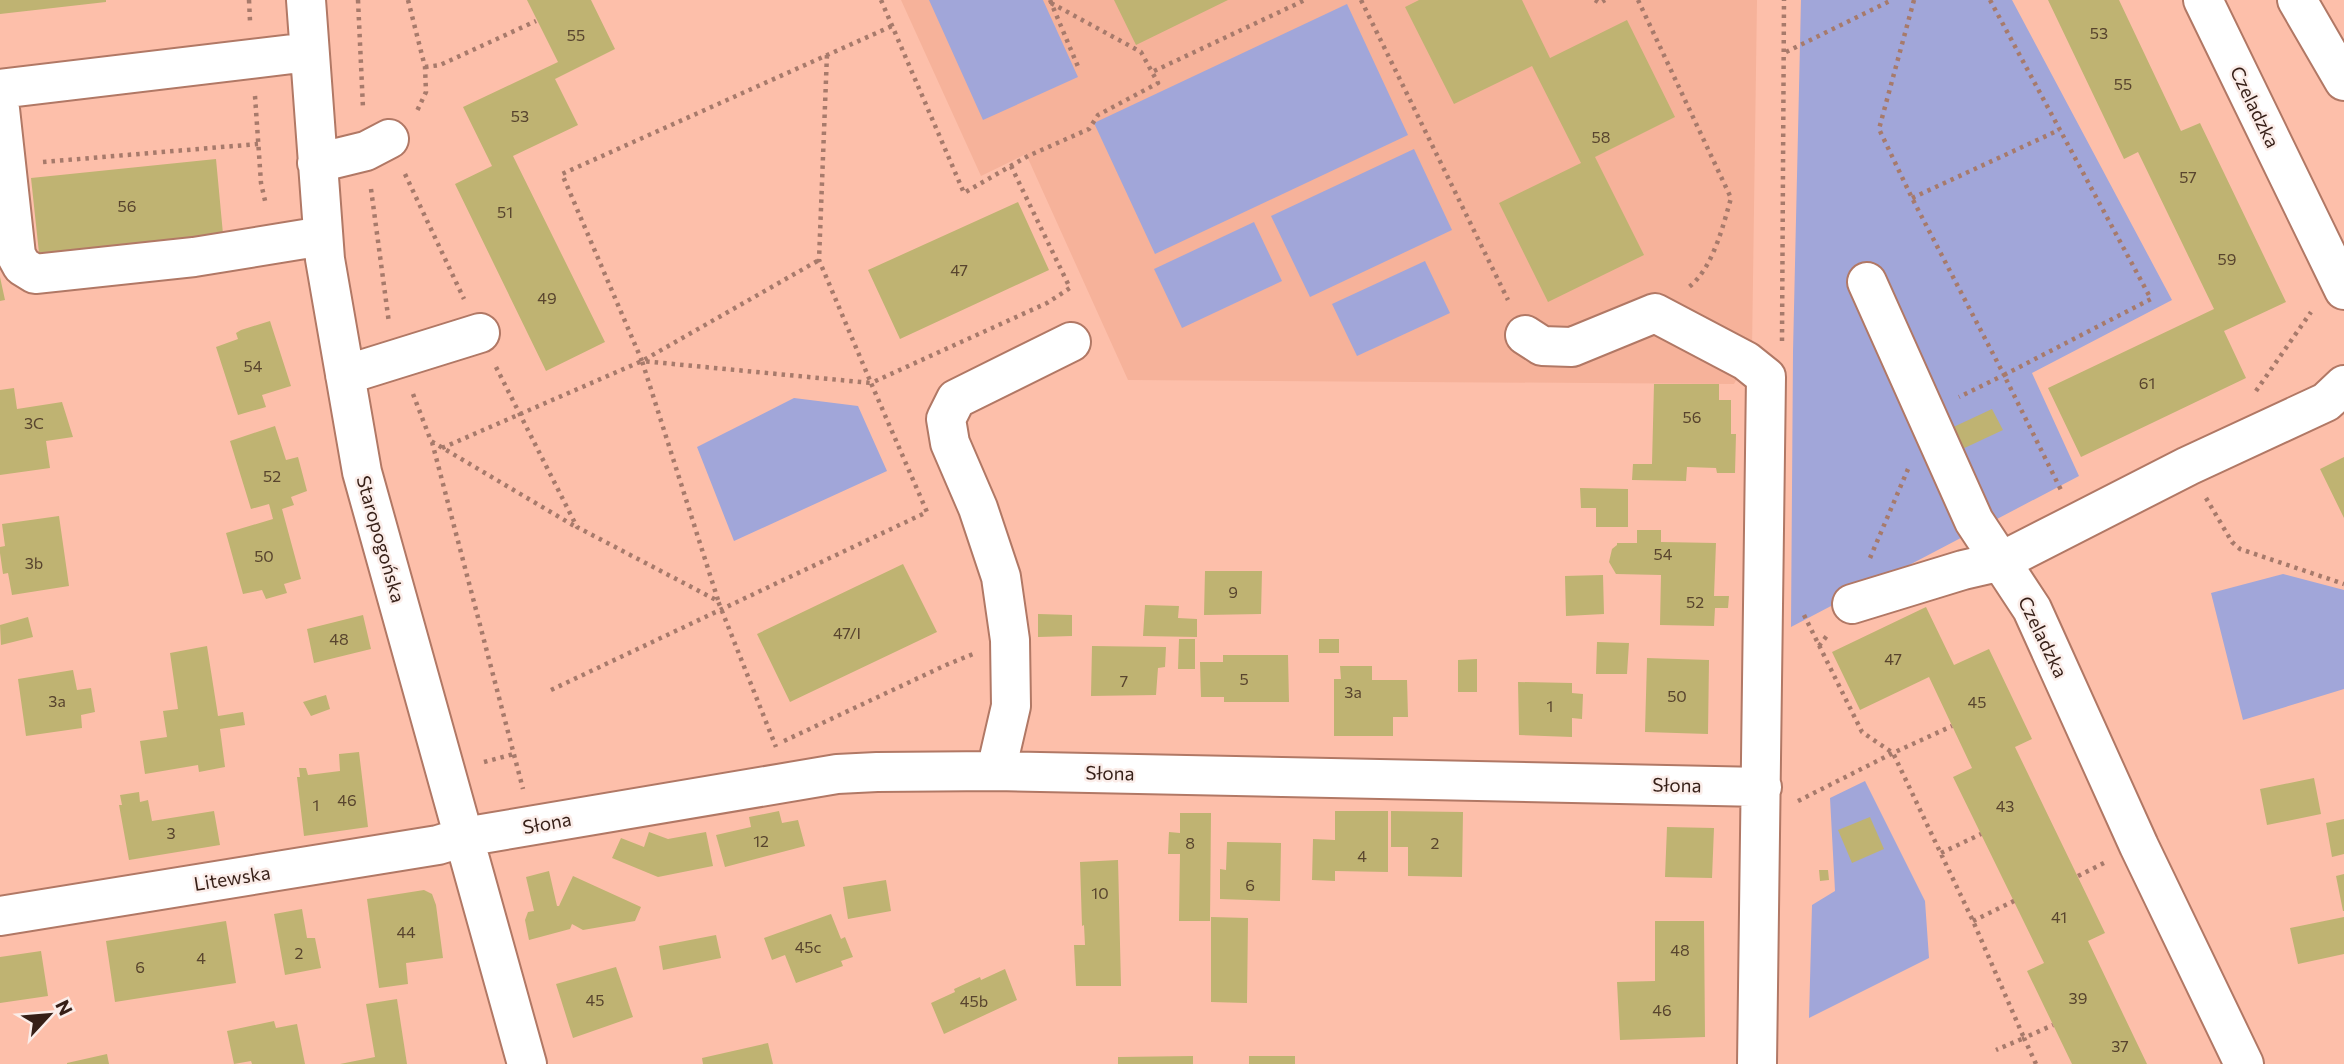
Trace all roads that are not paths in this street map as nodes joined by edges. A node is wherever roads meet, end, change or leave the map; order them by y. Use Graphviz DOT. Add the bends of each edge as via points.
graph roads {
  1 [pos="306,0"];
  2 [pos="2203,0"];
  3 [pos="2297,0"];
  4 [pos="309,52"];
  5 [pos="2344,81"];
  6 [pos="0,89"];
  7 [pos="0,110"];
  8 [pos="378,145"];
  9 [pos="317,163"];
  10 [pos="5,186"];
  11 [pos="323,236"];
  12 [pos="1867,282"];
  13 [pos="2331,296"];
  14 [pos="480,333"];
  15 [pos="1525,335"];
  16 [pos="1071,342"];
  17 [pos="345,376"];
  18 [pos="2344,385"];
  19 [pos="2002,561"];
  20 [pos="1852,604"];
  21 [pos="996,771"];
  22 [pos="1778,795"];
  23 [pos="464,837"];
  24 [pos="0,916"];
  25 [pos="527,1064"];
  26 [pos="1757,1064"];
  27 [pos="2244,1064"];
  1 -- 4 [label="street, Staropogońska"];
  2 -- 13 [label="street, Czeladzka"];
  3 -- 5 [label="street"];
  4 -- 6 [label="street"];
  4 -- 9 [label="street, Staropogońska"];
  7 -- 10 [label="street"];
  8 -- 9 [label="street"];
  9 -- 11 [label="street, Staropogońska"];
  10 -- 11 [label="street" via="16,255 22,266 35,274 194,257"];
  11 -- 17 [label="street, Staropogońska"];
  12 -- 19 [label="street, Czeladzka" via="1974,521"];
  14 -- 17 [label="street"];
  15 -- 22 [label="street" via="1542,346 1572,347 1655,313 1746,360 1766,377"];
  16 -- 21 [label="street" via="956,400 946,419 950,443 1001,577 1010,640 1011,706"];
  17 -- 23 [label="street, Staropogońska" via="362,472"];
  18 -- 19 [label="street" via="2326,402"];
  19 -- 20 [label="street"];
  19 -- 27 [label="street, Czeladzka" via="2032,609"];
  21 -- 22 [label="street, Słona"];
  21 -- 23 [label="street, Słona" via="837,774"];
  22 -- 26 [label="street"];
  23 -- 24 [label="street, Litewska" via="438,845"];
  23 -- 25 [label="street, Staropogońska"];
}
